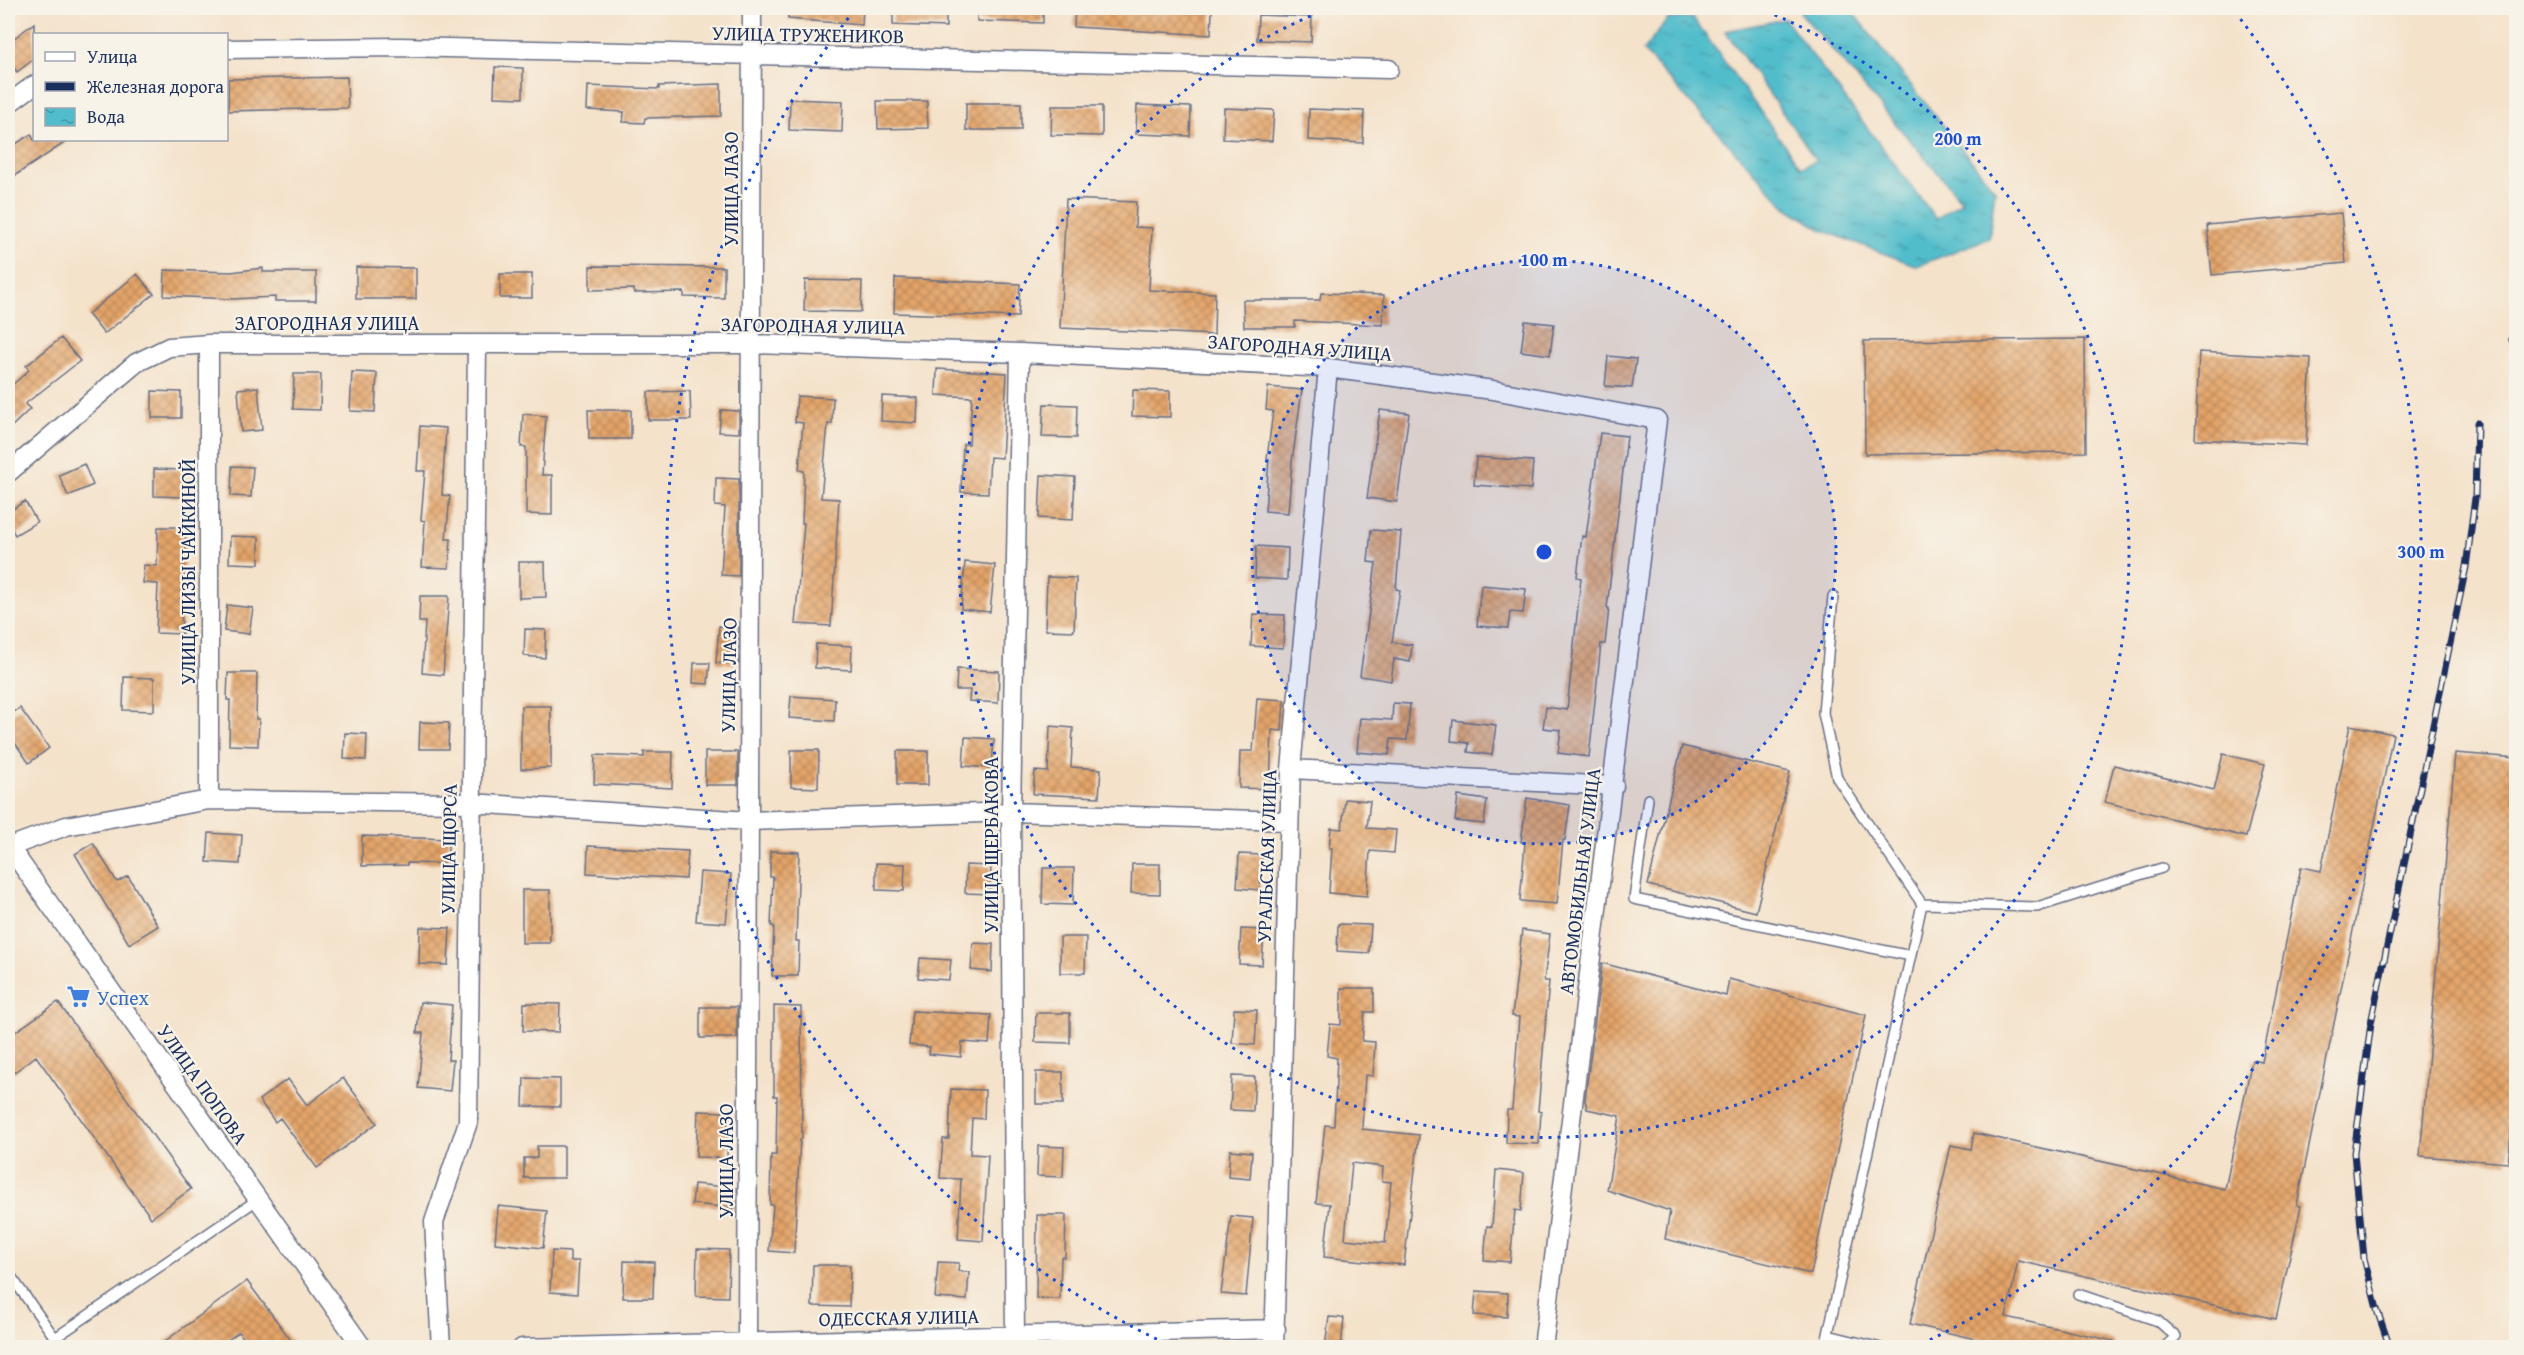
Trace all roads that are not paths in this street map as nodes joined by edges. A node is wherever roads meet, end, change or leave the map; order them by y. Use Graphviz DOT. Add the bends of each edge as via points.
graph roads {
  1 [pos="752,8"];
  2 [pos="228,49"];
  3 [pos="753,56"];
  4 [pos="1389,69"];
  5 [pos="33,86"];
  6 [pos="8,104"];
  7 [pos="209,344"];
  8 [pos="752,344"];
  9 [pos="477,346"];
  10 [pos="1020,353"];
  11 [pos="1328,368"];
  12 [pos="1657,420"];
  13 [pos="8,472"];
  14 [pos="1833,596"];
  15 [pos="1291,770"];
  16 [pos="1614,786"];
  17 [pos="1648,799"];
  18 [pos="209,800"];
  19 [pos="471,803"];
  20 [pos="1011,812"];
  21 [pos="1289,820"];
  22 [pos="749,821"];
  23 [pos="8,846"];
  24 [pos="2162,868"];
  25 [pos="1922,904"];
  26 [pos="1911,956"];
  27 [pos="257,1200"];
  28 [pos="8,1272"];
  29 [pos="2078,1294"];
  30 [pos="1828,1335"];
  31 [pos="1015,1337"];
  32 [pos="55,1338"];
  33 [pos="1275,1338"];
  34 [pos="747,1343"];
  35 [pos="889,1343"];
  36 [pos="359,1346"];
  37 [pos="43,1347"];
  38 [pos="441,1347"];
  39 [pos="522,1347"];
  40 [pos="1543,1347"];
  41 [pos="1825,1347"];
  42 [pos="1881,1347"];
  43 [pos="2163,1347"];
  1 -- 3 [label="street, УЛИЦА ЛАЗО"];
  2 -- 3 [label="street, УЛИЦА ТРУЖЕНИКОВ" via="399,47"];
  3 -- 4 [label="street, УЛИЦА ТРУЖЕНИКОВ"];
  3 -- 8 [label="street, УЛИЦА ЛАЗО"];
  5 -- 6 [label="street"];
  7 -- 9 [label="street, ЗАГОРОДНАЯ УЛИЦА"];
  7 -- 13 [label="street, ЗАГОРОДНАЯ УЛИЦА" via="169,347 136,363"];
  7 -- 18 [label="street, УЛИЦА ЛИЗЫ ЧАЙКИНОЙ"];
  8 -- 9 [label="street, ЗАГОРОДНАЯ УЛИЦА"];
  8 -- 10 [label="street, ЗАГОРОДНАЯ УЛИЦА"];
  8 -- 22 [label="street, УЛИЦА ЛАЗО"];
  9 -- 19 [label="street, УЛИЦА ЩОРСА"];
  10 -- 11 [label="street, ЗАГОРОДНАЯ УЛИЦА"];
  10 -- 20 [label="street, УЛИЦА ЩЕРБАКОВА"];
  11 -- 12 [label="street, ЗАГОРОДНАЯ УЛИЦА" via="1493,390"];
  11 -- 15 [label="street, УРАЛЬСКАЯ УЛИЦА"];
  12 -- 16 [label="street, АВТОМОБИЛЬНАЯ УЛИЦА"];
  14 -- 25 [label="lane" via="1822,713 1837,778"];
  15 -- 16 [label="street"];
  15 -- 21 [label="street, УРАЛЬСКАЯ УЛИЦА"];
  16 -- 40 [label="street, АВТОМОБИЛЬНАЯ УЛИЦА"];
  17 -- 26 [label="lane" via="1634,898"];
  18 -- 19 [label="street"];
  18 -- 23 [label="street" via="66,826"];
  19 -- 22 [label="street"];
  19 -- 38 [label="street, УЛИЦА ЩОРСА" via="468,1122 434,1222"];
  20 -- 21 [label="street"];
  20 -- 22 [label="street"];
  20 -- 31 [label="street, УЛИЦА ЩЕРБАКОВА"];
  21 -- 33 [label="street, УРАЛЬСКАЯ УЛИЦА"];
  22 -- 34 [label="street, УЛИЦА ЛАЗО"];
  23 -- 27 [label="street, УЛИЦА ПОПОВА"];
  24 -- 25 [label="lane" via="2037,907"];
  25 -- 26 [label="lane"];
  26 -- 30 [label="lane"];
  27 -- 32 [label="lane"];
  27 -- 36 [label="street, УЛИЦА ПОПОВА"];
  28 -- 32 [label="lane"];
  29 -- 43 [label="lane" via="2158,1321 2176,1337"];
  30 -- 41 [label="lane"];
  30 -- 42 [label="lane"];
  31 -- 33 [label="street, ОДЕССКАЯ УЛИЦА"];
  31 -- 35 [label="street, ОДЕССКАЯ УЛИЦА"];
  32 -- 37 [label="lane"];
  34 -- 35 [label="street, ОДЕССКАЯ УЛИЦА"];
  34 -- 39 [label="street, ОДЕССКАЯ УЛИЦА"];
}
